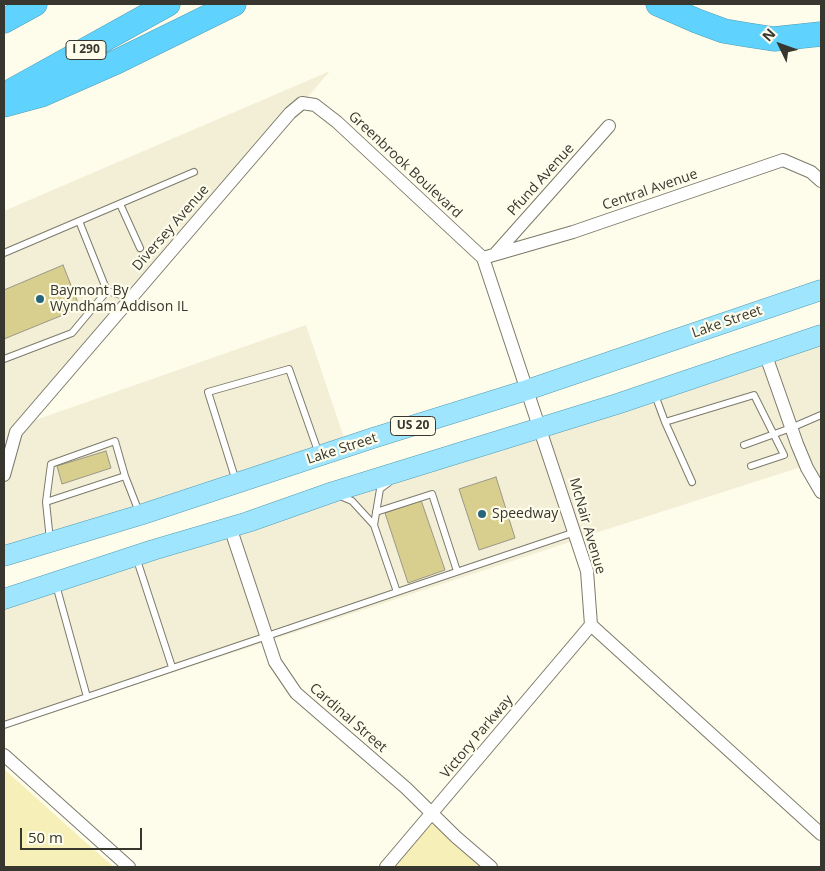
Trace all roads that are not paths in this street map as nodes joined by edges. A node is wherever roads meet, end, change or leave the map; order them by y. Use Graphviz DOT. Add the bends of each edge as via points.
graph roads {
  1 [pos="36,4"];
  2 [pos="168,4"];
  3 [pos="234,4"];
  4 [pos="658,4"];
  5 [pos="4,21"];
  6 [pos="821,34"];
  7 [pos="4,96"];
  8 [pos="302,103"];
  9 [pos="4,106"];
  10 [pos="609,126"];
  11 [pos="194,172"];
  12 [pos="821,181"];
  13 [pos="120,204"];
  14 [pos="79,221"];
  15 [pos="140,248"];
  16 [pos="4,253"];
  17 [pos="489,256"];
  18 [pos="821,290"];
  19 [pos="107,291"];
  20 [pos="131,298"];
  21 [pos="821,334"];
  22 [pos="765,353"];
  23 [pos="4,359"];
  24 [pos="527,390"];
  25 [pos="653,392"];
  26 [pos="821,415"];
  27 [pos="665,422"];
  28 [pos="792,428"];
  29 [pos="540,429"];
  30 [pos="774,435"];
  31 [pos="744,445"];
  32 [pos="320,456"];
  33 [pos="751,466"];
  34 [pos="404,471"];
  35 [pos="4,475"];
  36 [pos="125,476"];
  37 [pos="692,482"];
  38 [pos="236,483"];
  39 [pos="333,492"];
  40 [pos="821,492"];
  41 [pos="46,502"];
  42 [pos="376,512"];
  43 [pos="140,515"];
  44 [pos="374,525"];
  45 [pos="230,527"];
  46 [pos="575,532"];
  47 [pos="50,541"];
  48 [pos="4,556"];
  49 [pos="135,556"];
  50 [pos="457,571"];
  51 [pos="55,582"];
  52 [pos="397,592"];
  53 [pos="4,599"];
  54 [pos="591,625"];
  55 [pos="266,635"];
  56 [pos="172,667"];
  57 [pos="87,697"];
  58 [pos="4,725"];
  59 [pos="4,755"];
  60 [pos="432,814"];
  61 [pos="821,834"];
  62 [pos="129,867"];
  63 [pos="386,867"];
  64 [pos="491,867"];
  1 -- 5 [label="highway"];
  2 -- 7 [label="highway, I 290"];
  3 -- 9 [label="highway" via="42,95"];
  4 -- 6 [label="highway" via="724,31 774,39"];
  8 -- 17 [label="street, Greenbrook Boulevard" via="315,105 336,121"];
  8 -- 20 [label="street, Diversey Avenue"];
  10 -- 17 [label="street, Pfund Avenue"];
  11 -- 13 [label="lane"];
  12 -- 17 [label="street, Central Avenue" via="811,172 783,160 574,232"];
  13 -- 14 [label="lane"];
  13 -- 15 [label="lane"];
  14 -- 16 [label="lane"];
  14 -- 19 [label="lane"];
  17 -- 24 [label="street, McNair Avenue"];
  18 -- 24 [label="main road, Lake Street / US 20"];
  19 -- 20 [label="lane"];
  19 -- 23 [label="lane" via="72,333"];
  20 -- 35 [label="street, Diversey Avenue" via="16,432"];
  21 -- 22 [label="main road"];
  22 -- 25 [label="main road"];
  22 -- 28 [label="street"];
  24 -- 29 [label="street, McNair Avenue"];
  24 -- 32 [label="main road, Lake Street / US 20"];
  25 -- 27 [label="lane"];
  25 -- 29 [label="main road"];
  26 -- 28 [label="lane"];
  27 -- 30 [label="lane" via="754,395"];
  27 -- 37 [label="lane"];
  28 -- 30 [label="lane"];
  28 -- 40 [label="street" via="807,468"];
  29 -- 34 [label="main road"];
  29 -- 46 [label="street, McNair Avenue"];
  30 -- 31 [label="lane"];
  30 -- 33 [label="lane" via="784,455"];
  32 -- 38 [label="main road, Lake Street / US 20"];
  32 -- 38 [label="lane" via="289,369 208,392"];
  34 -- 39 [label="main road"];
  34 -- 42 [label="lane" via="380,489"];
  36 -- 41 [label="lane"];
  36 -- 41 [label="lane" via="115,442 51,464"];
  36 -- 43 [label="lane"];
  38 -- 43 [label="main road, Lake Street / US 20"];
  39 -- 44 [label="lane" via="352,501"];
  39 -- 45 [label="main road"];
  41 -- 47 [label="lane"];
  42 -- 44 [label="lane"];
  42 -- 50 [label="lane" via="432,494"];
  43 -- 47 [label="main road, Lake Street / US 20"];
  44 -- 52 [label="lane"];
  45 -- 49 [label="main road"];
  45 -- 55 [label="street, Cardinal Street"];
  46 -- 50 [label="lane"];
  46 -- 54 [label="street, McNair Avenue" via="587,571"];
  47 -- 48 [label="main road, Lake Street / US 20"];
  49 -- 51 [label="main road"];
  49 -- 56 [label="lane"];
  50 -- 52 [label="lane"];
  51 -- 53 [label="main road"];
  51 -- 57 [label="lane"];
  52 -- 55 [label="lane"];
  54 -- 60 [label="street, Victory Parkway"];
  54 -- 61 [label="street"];
  55 -- 56 [label="lane"];
  55 -- 60 [label="street, Cardinal Street" via="275,662 296,693"];
  56 -- 57 [label="lane"];
  57 -- 58 [label="lane"];
  59 -- 62 [label="street"];
  60 -- 63 [label="street, Victory Parkway"];
  60 -- 64 [label="street, Cardinal Street"];
}
